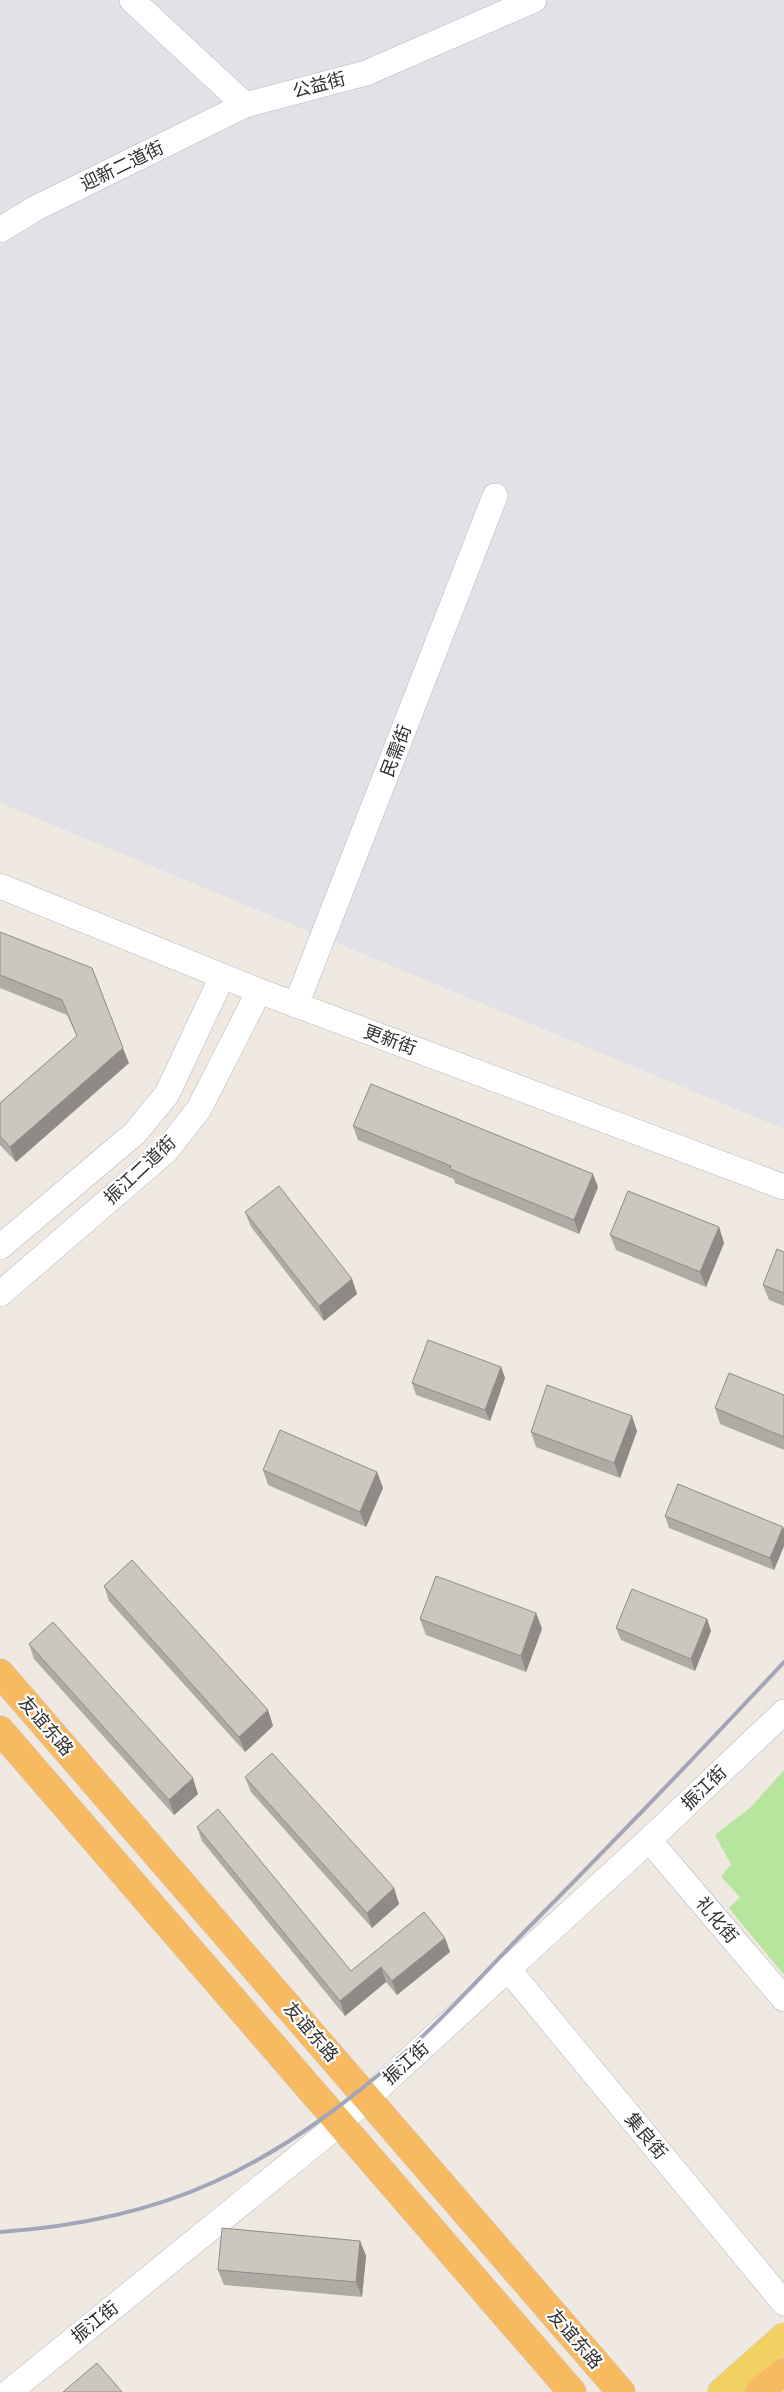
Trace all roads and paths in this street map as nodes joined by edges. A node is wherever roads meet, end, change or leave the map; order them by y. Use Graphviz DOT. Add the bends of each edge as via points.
graph roads {
  1 [pos="132,0"];
  2 [pos="534,0"];
  3 [pos="245,105"];
  4 [pos="0,230"];
  5 [pos="495,496"];
  6 [pos="0,886"];
  7 [pos="222,977"];
  8 [pos="259,991"];
  9 [pos="296,1005"];
  10 [pos="784,1187"];
  11 [pos="0,1248"];
  12 [pos="0,1294"];
  13 [pos="0,1673"];
  14 [pos="784,1712"];
  15 [pos="0,1730"];
  16 [pos="649,1840"];
  17 [pos="508,1969"];
  18 [pos="784,1999"];
  19 [pos="367,2098"];
  20 [pos="339,2124"];
  21 [pos="784,2303"];
  22 [pos="784,2337"];
  23 [pos="784,2372"];
  24 [pos="9,2392"];
  25 [pos="572,2392"];
  26 [pos="620,2392"];
  27 [pos="722,2392"];
  28 [pos="759,2392"];
  1 -- 3 [label="street"];
  2 -- 3 [label="street, 公益街" via="366,73"];
  3 -- 4 [label="street, 迎新二道街" via="36,208"];
  5 -- 9 [label="street, 民需街"];
  6 -- 7 [label="street, 更新街"];
  7 -- 8 [label="street, 更新街"];
  7 -- 11 [label="street, 振江二道街" via="167,1094 140,1127"];
  8 -- 9 [label="street, 更新街"];
  8 -- 12 [label="street, 振江二道街" via="199,1108 166,1151"];
  9 -- 10 [label="street, 更新街"];
  13 -- 19 [label="highway, 友谊东路"];
  14 -- 16 [label="street, 振江街"];
  15 -- 20 [label="highway, 友谊东路"];
  16 -- 17 [label="street, 振江街"];
  16 -- 18 [label="street, 礼化街"];
  17 -- 19 [label="street, 振江街"];
  17 -- 21 [label="street, 集良街"];
  19 -- 20 [label="street, 振江街"];
  19 -- 26 [label="highway, 友谊东路"];
  20 -- 24 [label="street, 振江街"];
  20 -- 25 [label="highway, 友谊东路"];
  22 -- 27 [label="main road"];
  23 -- 28 [label="highway"];
}
